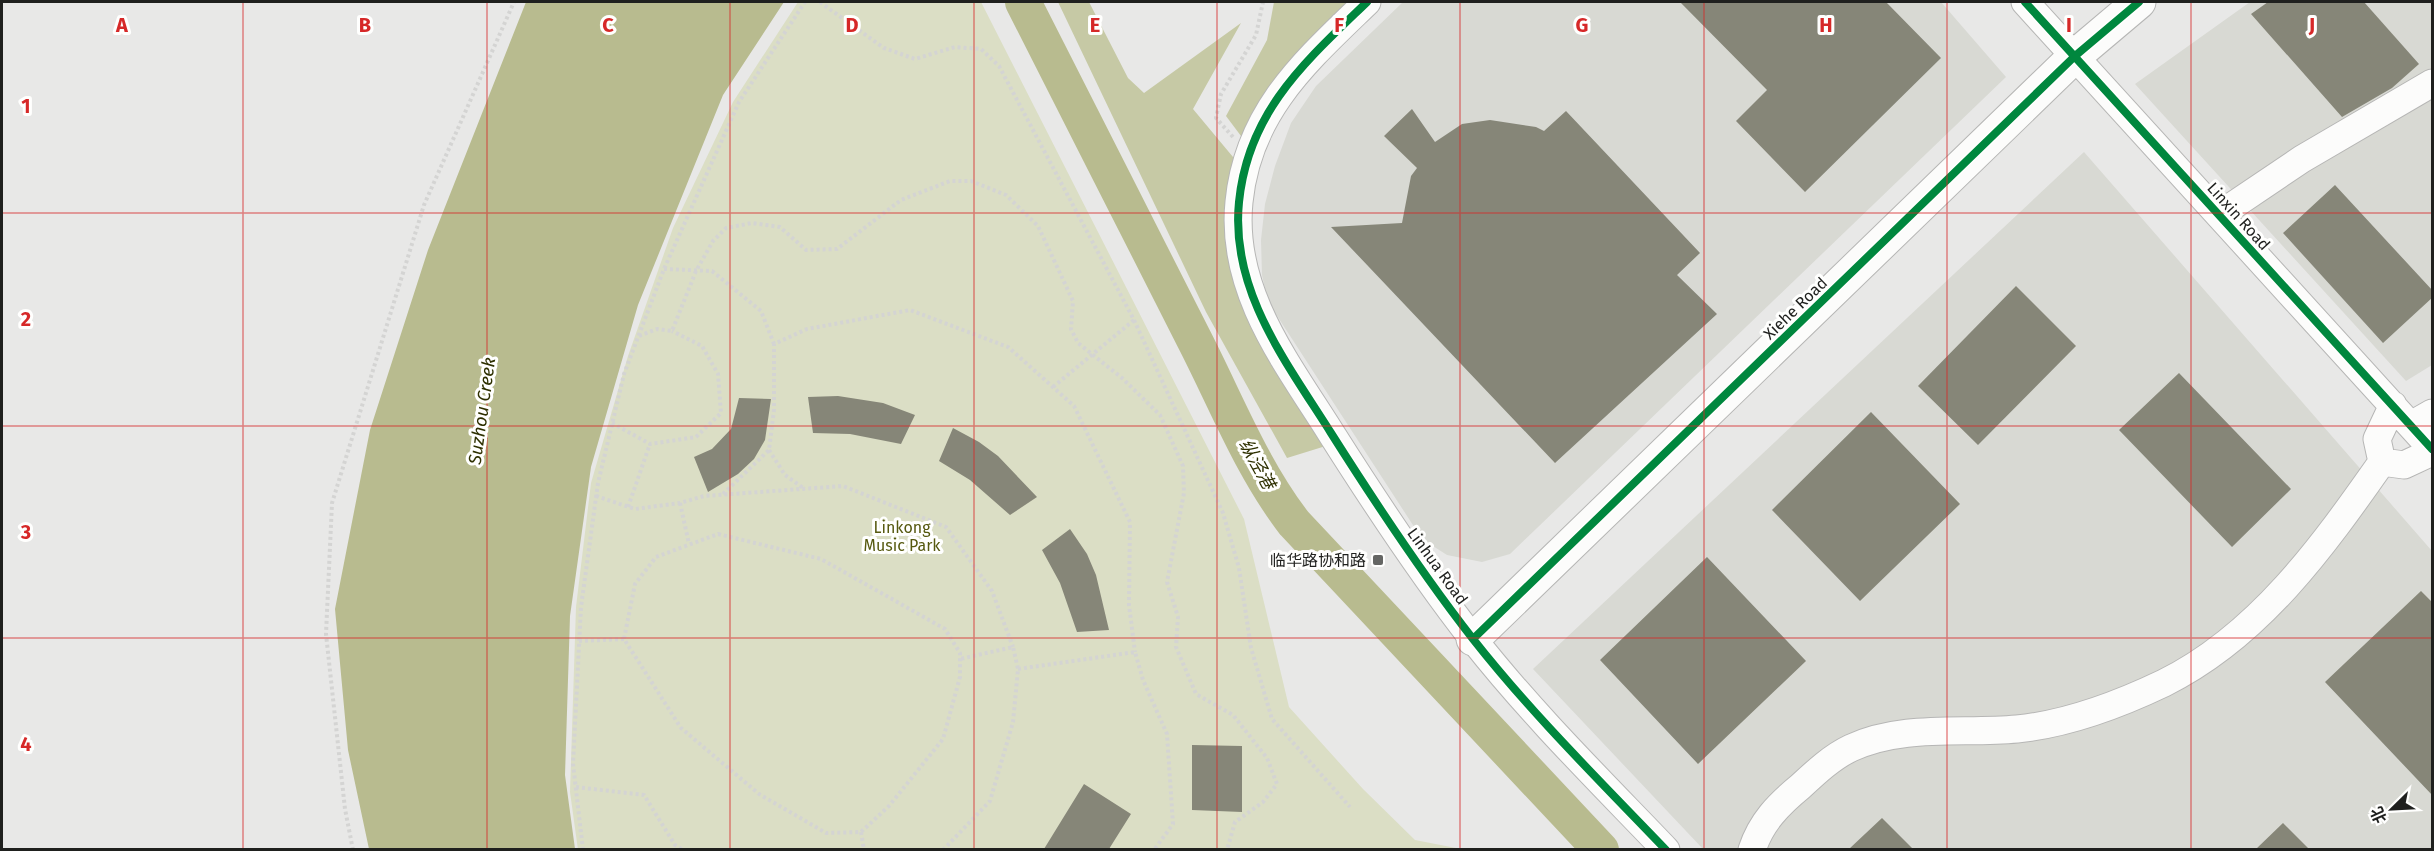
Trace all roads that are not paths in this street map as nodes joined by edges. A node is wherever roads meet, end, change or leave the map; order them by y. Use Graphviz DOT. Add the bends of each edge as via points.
graph roads {
  1 [pos="1367,2"];
  2 [pos="2025,2"];
  3 [pos="2139,2"];
  4 [pos="2075,56"];
  5 [pos="2433,84"];
  6 [pos="2219,214"];
  7 [pos="2393,405"];
  8 [pos="2422,419"];
  9 [pos="2433,451"];
  10 [pos="2382,462"];
  11 [pos="1473,639"];
  12 [pos="1666,849"];
  13 [pos="1752,849"];
  1 -- 11 [label="street, Linhua Road" via="1301,66 1263,120 1239,204 1239,241 1256,306 1282,356 1375,502"];
  2 -- 4 [label="street, Linxin Road"];
  3 -- 4 [label="main road, Xiehe Road"];
  4 -- 6 [label="street, Linxin Road"];
  4 -- 11 [label="main road, Xiehe Road"];
  5 -- 6 [label="street" via="2302,159"];
  6 -- 7 [label="street, Linxin Road"];
  7 -- 8 [label="street, Linxin Road"];
  7 -- 10 [label="street" via="2377,439"];
  8 -- 9 [label="street, Linxin Road"];
  9 -- 10 [label="street" via="2404,465"];
  10 -- 13 [label="street" via="2297,576 2211,655 2157,686 2066,720 2018,729 1927,731 1881,738 1851,748 1822,766 1776,808 1757,834"];
  11 -- 12 [label="street, Linhua Road" via="1564,744"];
}
